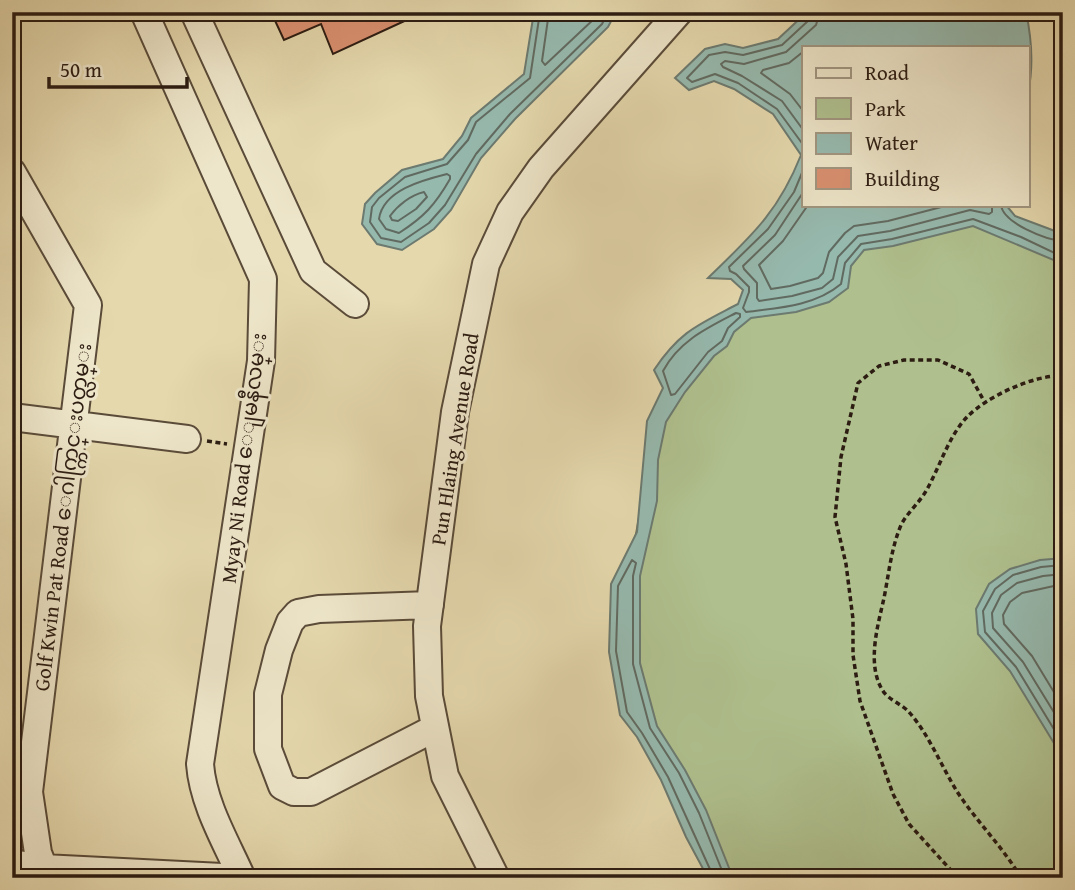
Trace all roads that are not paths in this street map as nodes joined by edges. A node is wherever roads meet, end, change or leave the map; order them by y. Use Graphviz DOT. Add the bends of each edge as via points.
graph roads {
  1 [pos="144,12"];
  2 [pos="194,12"];
  3 [pos="679,12"];
  4 [pos="12,172"];
  5 [pos="355,304"];
  6 [pos="12,417"];
  7 [pos="74,425"];
  8 [pos="187,439"];
  9 [pos="430,605"];
  10 [pos="435,728"];
  11 [pos="12,863"];
  12 [pos="46,873"];
  13 [pos="242,878"];
  14 [pos="496,878"];
  1 -- 13 [label="street, Myay Ni Road ေျမနီလမ္း" via="263,279 261,361 200,764 208,802"];
  2 -- 5 [label="street" via="313,271"];
  3 -- 9 [label="street, Pun Hlaing Avenue Road" via="541,168 510,212 486,264 455,412"];
  4 -- 7 [label="street, Golf Kwin Pat Road ေဂါက္ကြင္းပတ္လမ္း" via="88,305"];
  6 -- 7 [label="street"];
  7 -- 8 [label="street"];
  7 -- 12 [label="street, Golf Kwin Pat Road ေဂါက္ကြင္းပတ္လမ္း" via="29,792 38,853"];
  9 -- 10 [label="street, Pun Hlaing Avenue Road" via="429,696"];
  9 -- 10 [label="street" via="298,613 279,650 268,694 268,749 282,786 311,792"];
  10 -- 14 [label="street, Pun Hlaing Avenue Road" via="445,776"];
  11 -- 12 [label="street"];
  12 -- 13 [label="street"];
}
